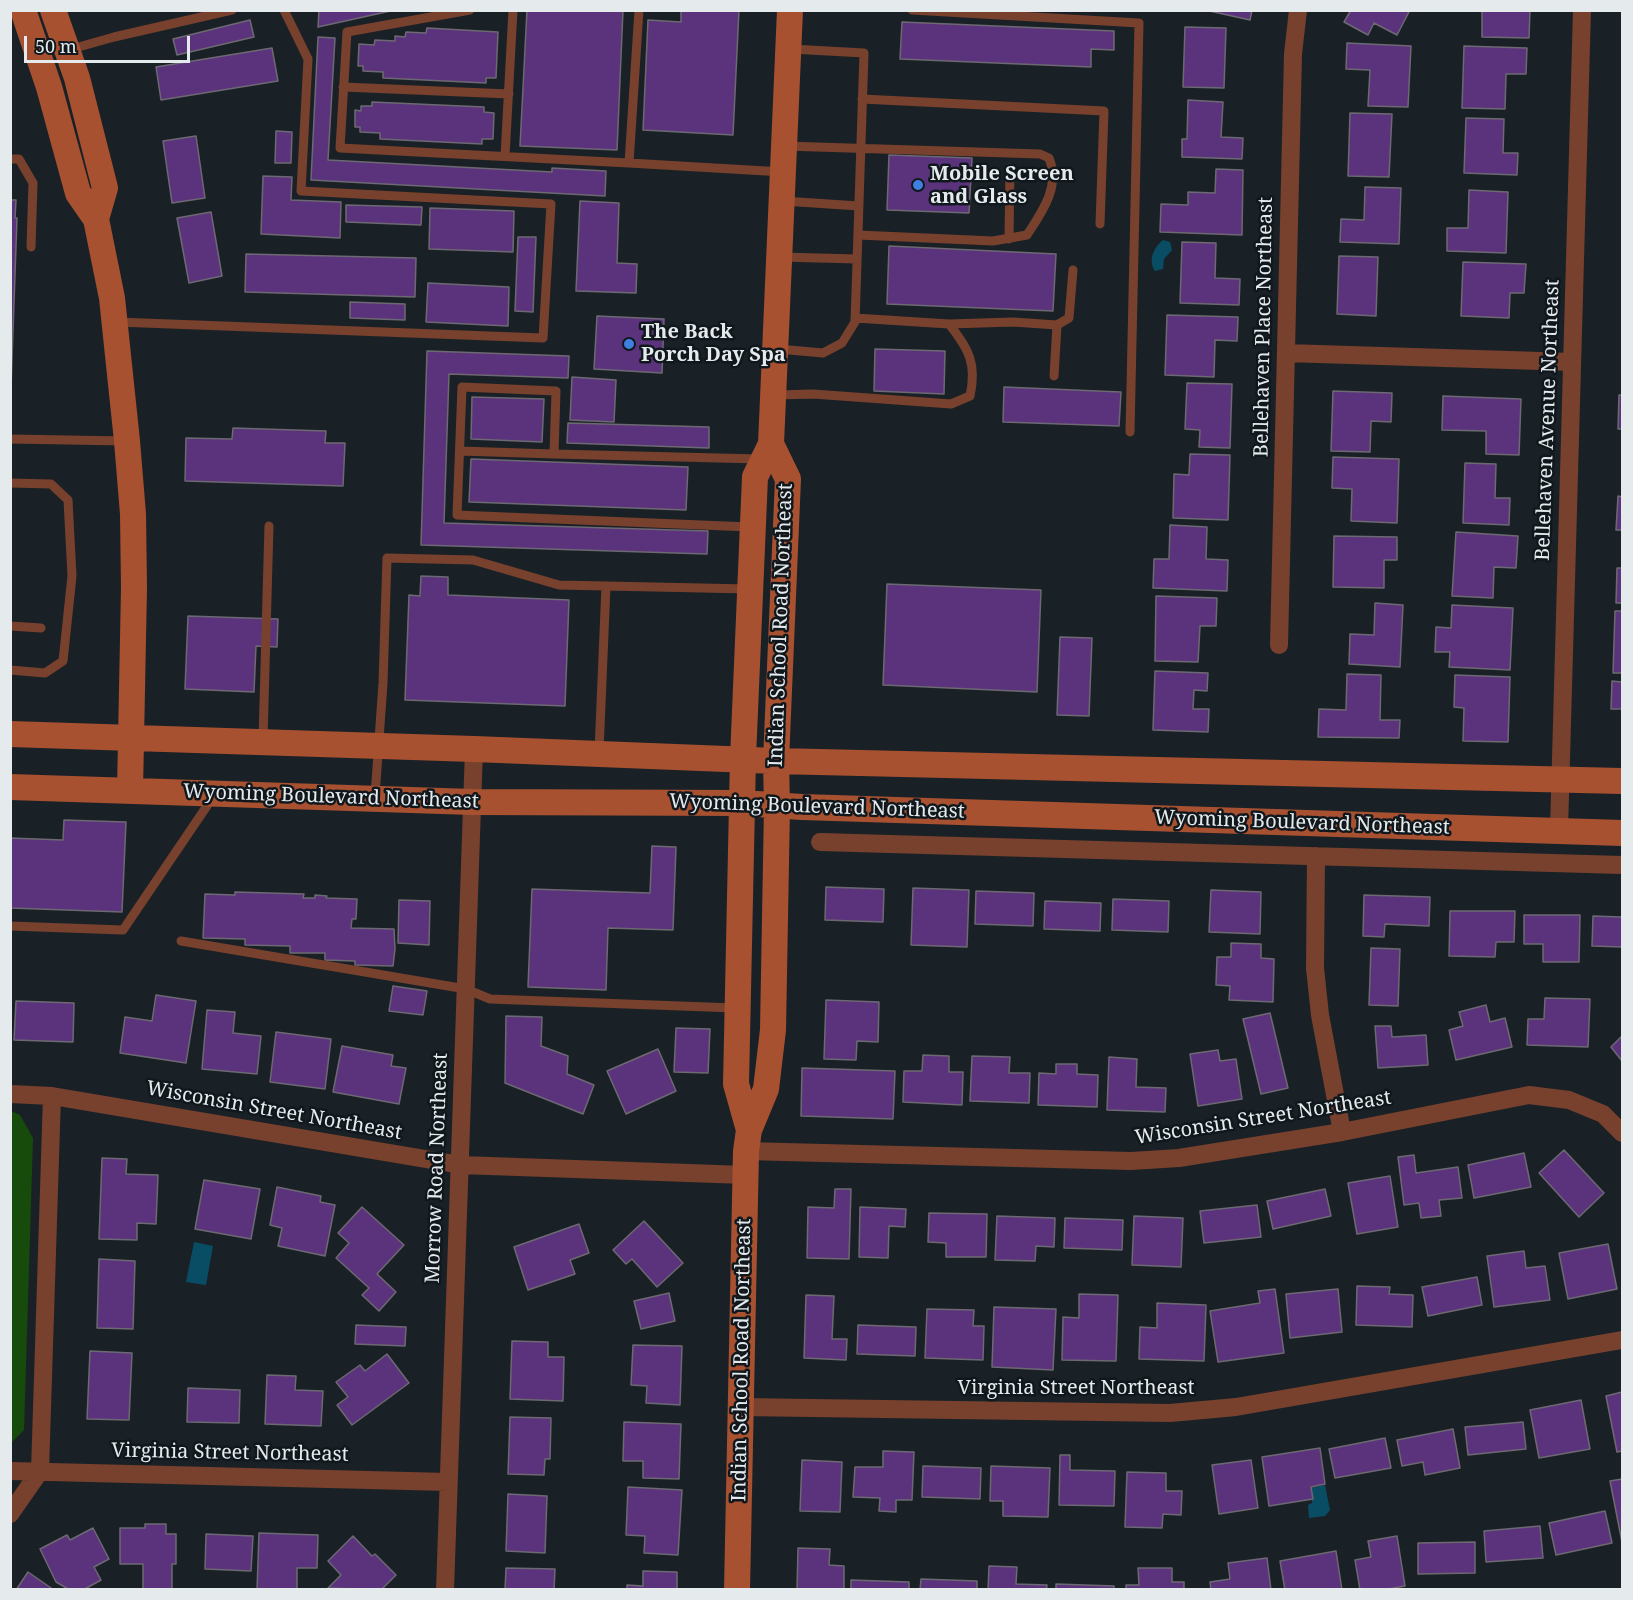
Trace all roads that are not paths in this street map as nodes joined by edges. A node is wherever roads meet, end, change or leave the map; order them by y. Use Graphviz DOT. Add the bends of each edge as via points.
graph roads {
  1 [pos="23,10"];
  2 [pos="40,10"];
  3 [pos="53,10"];
  4 [pos="232,10"];
  5 [pos="284,10"];
  6 [pos="470,10"];
  7 [pos="513,10"];
  8 [pos="639,10"];
  9 [pos="790,10"];
  10 [pos="912,10"];
  11 [pos="1298,10"];
  12 [pos="1582,10"];
  13 [pos="66,47"];
  14 [pos="789,49"];
  15 [pos="343,87"];
  16 [pos="509,94"];
  17 [pos="862,99"];
  18 [pos="785,146"];
  19 [pos="861,147"];
  20 [pos="505,156"];
  21 [pos="10,159"];
  22 [pos="629,163"];
  23 [pos="1010,168"];
  24 [pos="784,173"];
  25 [pos="783,201"];
  26 [pos="859,206"];
  27 [pos="96,219"];
  28 [pos="1100,224"];
  29 [pos="858,235"];
  30 [pos="1009,239"];
  31 [pos="31,247"];
  32 [pos="780,257"];
  33 [pos="857,259"];
  34 [pos="1073,270"];
  35 [pos="855,318"];
  36 [pos="114,322"];
  37 [pos="949,324"];
  38 [pos="1057,325"];
  39 [pos="776,349"];
  40 [pos="1286,353"];
  41 [pos="1572,362"];
  42 [pos="1054,376"];
  43 [pos="774,395"];
  44 [pos="1130,432"];
  45 [pos="10,439"];
  46 [pos="127,441"];
  47 [pos="460,451"];
  48 [pos="768,452"];
  49 [pos="554,454"];
  50 [pos="10,483"];
  51 [pos="269,526"];
  52 [pos="753,527"];
  53 [pos="606,586"];
  54 [pos="750,590"];
  55 [pos="10,626"];
  56 [pos="41,628"];
  57 [pos="1279,645"];
  58 [pos="10,670"];
  59 [pos="10,734"];
  60 [pos="132,738"];
  61 [pos="263,742"];
  62 [pos="378,746"];
  63 [pos="474,749"];
  64 [pos="599,753"];
  65 [pos="743,758"];
  66 [pos="776,761"];
  67 [pos="1559,779"];
  68 [pos="1623,781"];
  69 [pos="10,787"];
  70 [pos="130,791"];
  71 [pos="215,793"];
  72 [pos="375,799"];
  73 [pos="473,802"];
  74 [pos="742,802"];
  75 [pos="777,807"];
  76 [pos="1559,830"];
  77 [pos="1623,833"];
  78 [pos="820,842"];
  79 [pos="1316,856"];
  80 [pos="1623,865"];
  81 [pos="10,926"];
  82 [pos="182,941"];
  83 [pos="466,988"];
  84 [pos="738,1008"];
  85 [pos="10,1094"];
  86 [pos="52,1096"];
  87 [pos="1342,1132"];
  88 [pos="1623,1133"];
  89 [pos="747,1152"];
  90 [pos="461,1165"];
  91 [pos="1623,1340"];
  92 [pos="740,1407"];
  93 [pos="10,1471"];
  94 [pos="40,1471"];
  95 [pos="448,1482"];
  96 [pos="10,1514"];
  97 [pos="445,1590"];
  98 [pos="737,1590"];
  1 -- 27 [label="street" via="78,193"];
  2 -- 13 [label="street" via="44,23"];
  3 -- 13 [label="street"];
  4 -- 13 [label="lane"];
  5 -- 36 [label="lane" via="308,59 301,191 550,204 543,338"];
  6 -- 15 [label="lane" via="347,32"];
  7 -- 16 [label="lane"];
  8 -- 22 [label="lane"];
  9 -- 14 [label="street, Indian School Road Northeast"];
  10 -- 44 [label="lane" via="1139,23"];
  11 -- 40 [label="street, Bellehaven Place Northeast" via="1293,54"];
  12 -- 41 [label="street, Bellehaven Avenue Northeast"];
  13 -- 27 [label="street" via="105,188"];
  14 -- 17 [label="lane" via="864,53"];
  14 -- 18 [label="street, Indian School Road Northeast"];
  15 -- 16 [label="lane"];
  15 -- 20 [label="lane" via="340,148"];
  16 -- 20 [label="lane"];
  17 -- 19 [label="lane"];
  17 -- 28 [label="lane" via="1104,111"];
  18 -- 19 [label="lane"];
  18 -- 24 [label="street, Indian School Road Northeast"];
  19 -- 26 [label="lane"];
  19 -- 30 [label="lane" via="1040,154 1049,158 1050,199 1027,235"];
  20 -- 22 [label="lane"];
  21 -- 31 [label="lane" via="19,159 33,183"];
  22 -- 24 [label="lane"];
  23 -- 30 [label="lane"];
  24 -- 25 [label="street, Indian School Road Northeast"];
  25 -- 26 [label="lane"];
  25 -- 32 [label="street, Indian School Road Northeast"];
  26 -- 29 [label="lane"];
  27 -- 36 [label="street"];
  29 -- 30 [label="lane" via="993,242"];
  29 -- 33 [label="lane"];
  32 -- 33 [label="lane"];
  32 -- 39 [label="street, Indian School Road Northeast"];
  33 -- 35 [label="lane"];
  34 -- 38 [label="lane" via="1069,318"];
  35 -- 37 [label="lane"];
  35 -- 39 [label="lane" via="842,343 823,352"];
  36 -- 46 [label="street"];
  37 -- 38 [label="lane"];
  37 -- 43 [label="lane" via="968,350 974,377 970,396 951,404"];
  38 -- 42 [label="lane"];
  39 -- 43 [label="street, Indian School Road Northeast"];
  40 -- 41 [label="street"];
  40 -- 57 [label="street, Bellehaven Place Northeast"];
  41 -- 67 [label="street, Bellehaven Avenue Northeast"];
  43 -- 48 [label="street, Indian School Road Northeast"];
  45 -- 46 [label="lane"];
  46 -- 60 [label="street" via="133,520"];
  47 -- 49 [label="lane"];
  47 -- 49 [label="lane" via="462,387 556,391"];
  47 -- 52 [label="lane" via="457,515"];
  48 -- 49 [label="lane"];
  48 -- 52 [label="street, Indian School Road Northeast" via="755,477"];
  48 -- 66 [label="street, Indian School Road Northeast" via="788,479"];
  50 -- 58 [label="lane" via="51,484 68,500 72,576 63,662 45,673"];
  51 -- 61 [label="lane"];
  52 -- 54 [label="street, Indian School Road Northeast"];
  53 -- 54 [label="lane"];
  53 -- 62 [label="lane" via="559,585 473,560 387,558"];
  53 -- 64 [label="lane"];
  54 -- 65 [label="street, Indian School Road Northeast"];
  55 -- 56 [label="lane"];
  59 -- 60 [label="street"];
  60 -- 61 [label="street"];
  60 -- 70 [label="street"];
  61 -- 62 [label="street"];
  62 -- 63 [label="street"];
  62 -- 72 [label="lane"];
  63 -- 64 [label="street"];
  63 -- 73 [label="street, Morrow Road Northeast"];
  64 -- 65 [label="street"];
  65 -- 66 [label="street"];
  65 -- 74 [label="street, Indian School Road Northeast"];
  66 -- 67 [label="street"];
  66 -- 75 [label="street, Indian School Road Northeast"];
  67 -- 68 [label="street"];
  67 -- 76 [label="street, Bellehaven Avenue Northeast"];
  69 -- 70 [label="street, Wyoming Boulevard Northeast"];
  70 -- 71 [label="street, Wyoming Boulevard Northeast"];
  71 -- 72 [label="street, Wyoming Boulevard Northeast"];
  71 -- 81 [label="lane" via="123,930"];
  72 -- 73 [label="street, Wyoming Boulevard Northeast"];
  73 -- 74 [label="street, Wyoming Boulevard Northeast"];
  73 -- 83 [label="street, Morrow Road Northeast"];
  74 -- 75 [label="street, Wyoming Boulevard Northeast"];
  74 -- 84 [label="street, Indian School Road Northeast"];
  75 -- 76 [label="street, Wyoming Boulevard Northeast"];
  75 -- 89 [label="street, Indian School Road Northeast" via="774,1030 766,1089"];
  76 -- 77 [label="street, Wyoming Boulevard Northeast"];
  78 -- 79 [label="street"];
  79 -- 80 [label="street"];
  79 -- 87 [label="street" via="1315,969"];
  82 -- 83 [label="lane"];
  83 -- 84 [label="lane" via="490,999"];
  83 -- 90 [label="street, Morrow Road Northeast"];
  84 -- 89 [label="street, Indian School Road Northeast" via="736,1084"];
  85 -- 86 [label="street, Wisconsin Street Northeast"];
  86 -- 90 [label="street, Wisconsin Street Northeast"];
  86 -- 94 [label="street"];
  87 -- 88 [label="street, Wisconsin Street Northeast" via="1529,1095 1569,1100 1603,1114"];
  87 -- 89 [label="street, Wisconsin Street Northeast" via="1179,1158 1131,1161"];
  89 -- 90 [label="street, Wisconsin Street Northeast"];
  89 -- 92 [label="street, Indian School Road Northeast"];
  90 -- 95 [label="street, Morrow Road Northeast"];
  91 -- 92 [label="street, Virginia Street Northeast" via="1236,1407 1170,1413"];
  92 -- 98 [label="street, Indian School Road Northeast"];
  93 -- 94 [label="street, Virginia Street Northeast"];
  94 -- 95 [label="street, Virginia Street Northeast"];
  94 -- 96 [label="street"];
  95 -- 97 [label="street, Morrow Road Northeast"];
}
